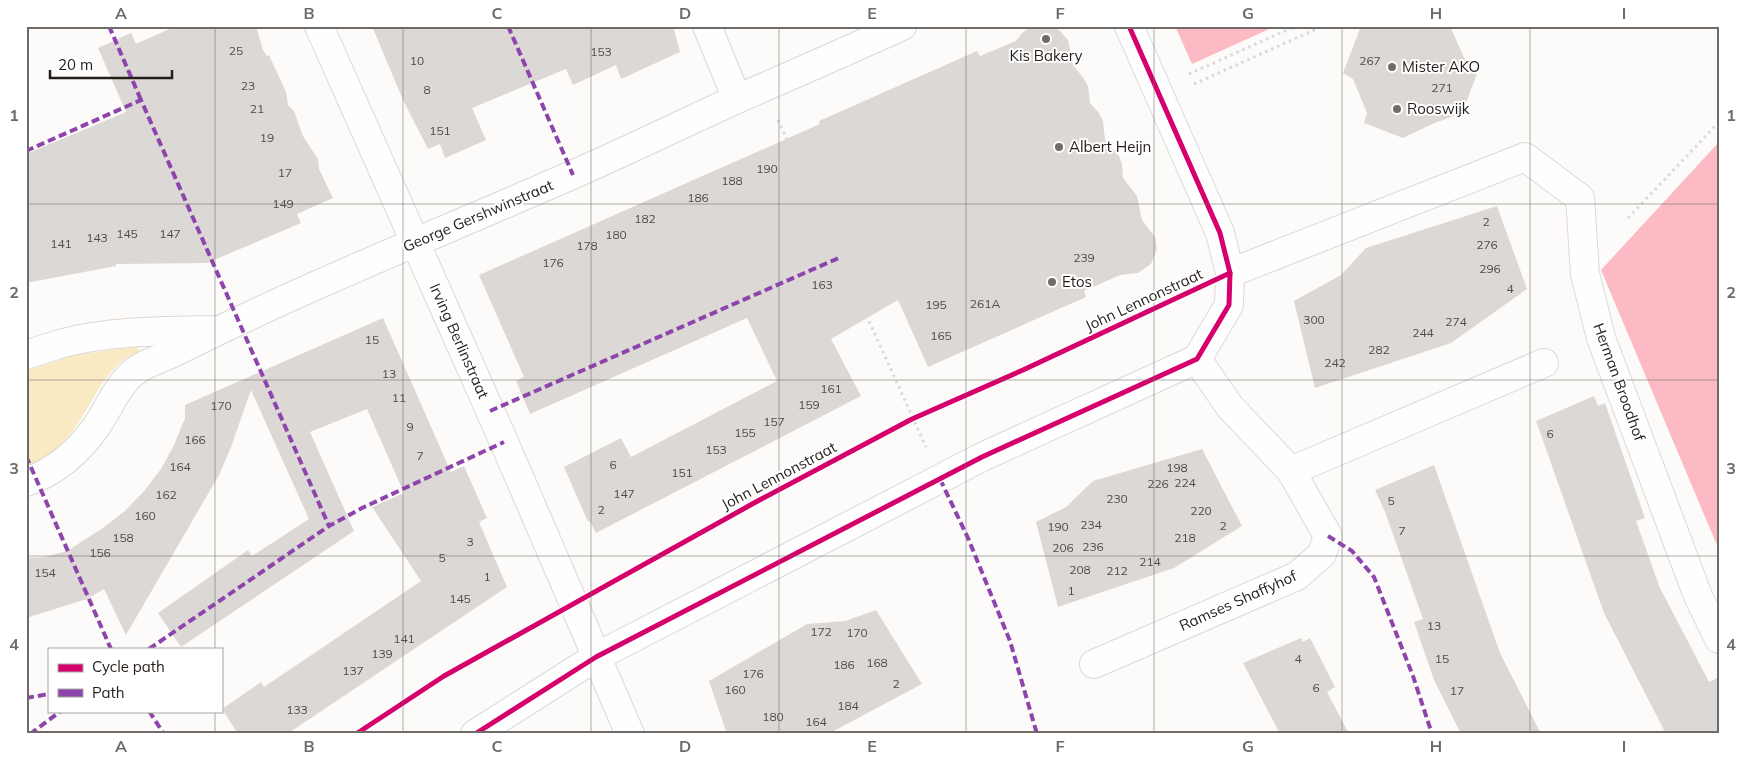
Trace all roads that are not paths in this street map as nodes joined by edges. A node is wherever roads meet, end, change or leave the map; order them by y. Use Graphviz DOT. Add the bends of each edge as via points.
graph roads {
  1 [pos="319,26"];
  2 [pos="707,26"];
  3 [pos="902,26"];
  4 [pos="1129,26"];
  5 [pos="737,99"];
  6 [pos="415,242"];
  7 [pos="1230,273"];
  8 [pos="218,330"];
  9 [pos="26,355"];
  10 [pos="1197,359"];
  11 [pos="1544,364"];
  12 [pos="1291,471"];
  13 [pos="26,482"];
  14 [pos="1719,639"];
  15 [pos="596,657"];
  16 [pos="1094,664"];
  17 [pos="474,734"];
  18 [pos="630,734"];
  1 -- 6 [label="street, Irving Berlinstraat"];
  2 -- 5 [label="street"];
  3 -- 5 [label="street, George Gershwinstraat"];
  4 -- 7 [label="street" via="1220,233"];
  5 -- 6 [label="street, George Gershwinstraat" via="573,175"];
  6 -- 8 [label="street, George Gershwinstraat"];
  6 -- 15 [label="street, Irving Berlinstraat"];
  7 -- 10 [label="street" via="1229,305"];
  7 -- 14 [label="street, Herman Broodhof" via="1525,157 1580,198 1585,274 1600,338 1698,596"];
  8 -- 9 [label="street, George Gershwinstraat" via="96,337"];
  8 -- 13 [label="street, George Gershwinstraat" via="133,372 122,382 97,426 82,444 60,465"];
  10 -- 12 [label="street, Ramses Shaffyhof" via="1230,407"];
  10 -- 15 [label="street" via="982,457"];
  11 -- 12 [label="street"];
  12 -- 16 [label="street, Ramses Shaffyhof" via="1328,536 1322,554 1297,576"];
  15 -- 17 [label="street"];
  15 -- 18 [label="street, Irving Berlinstraat"];
}
